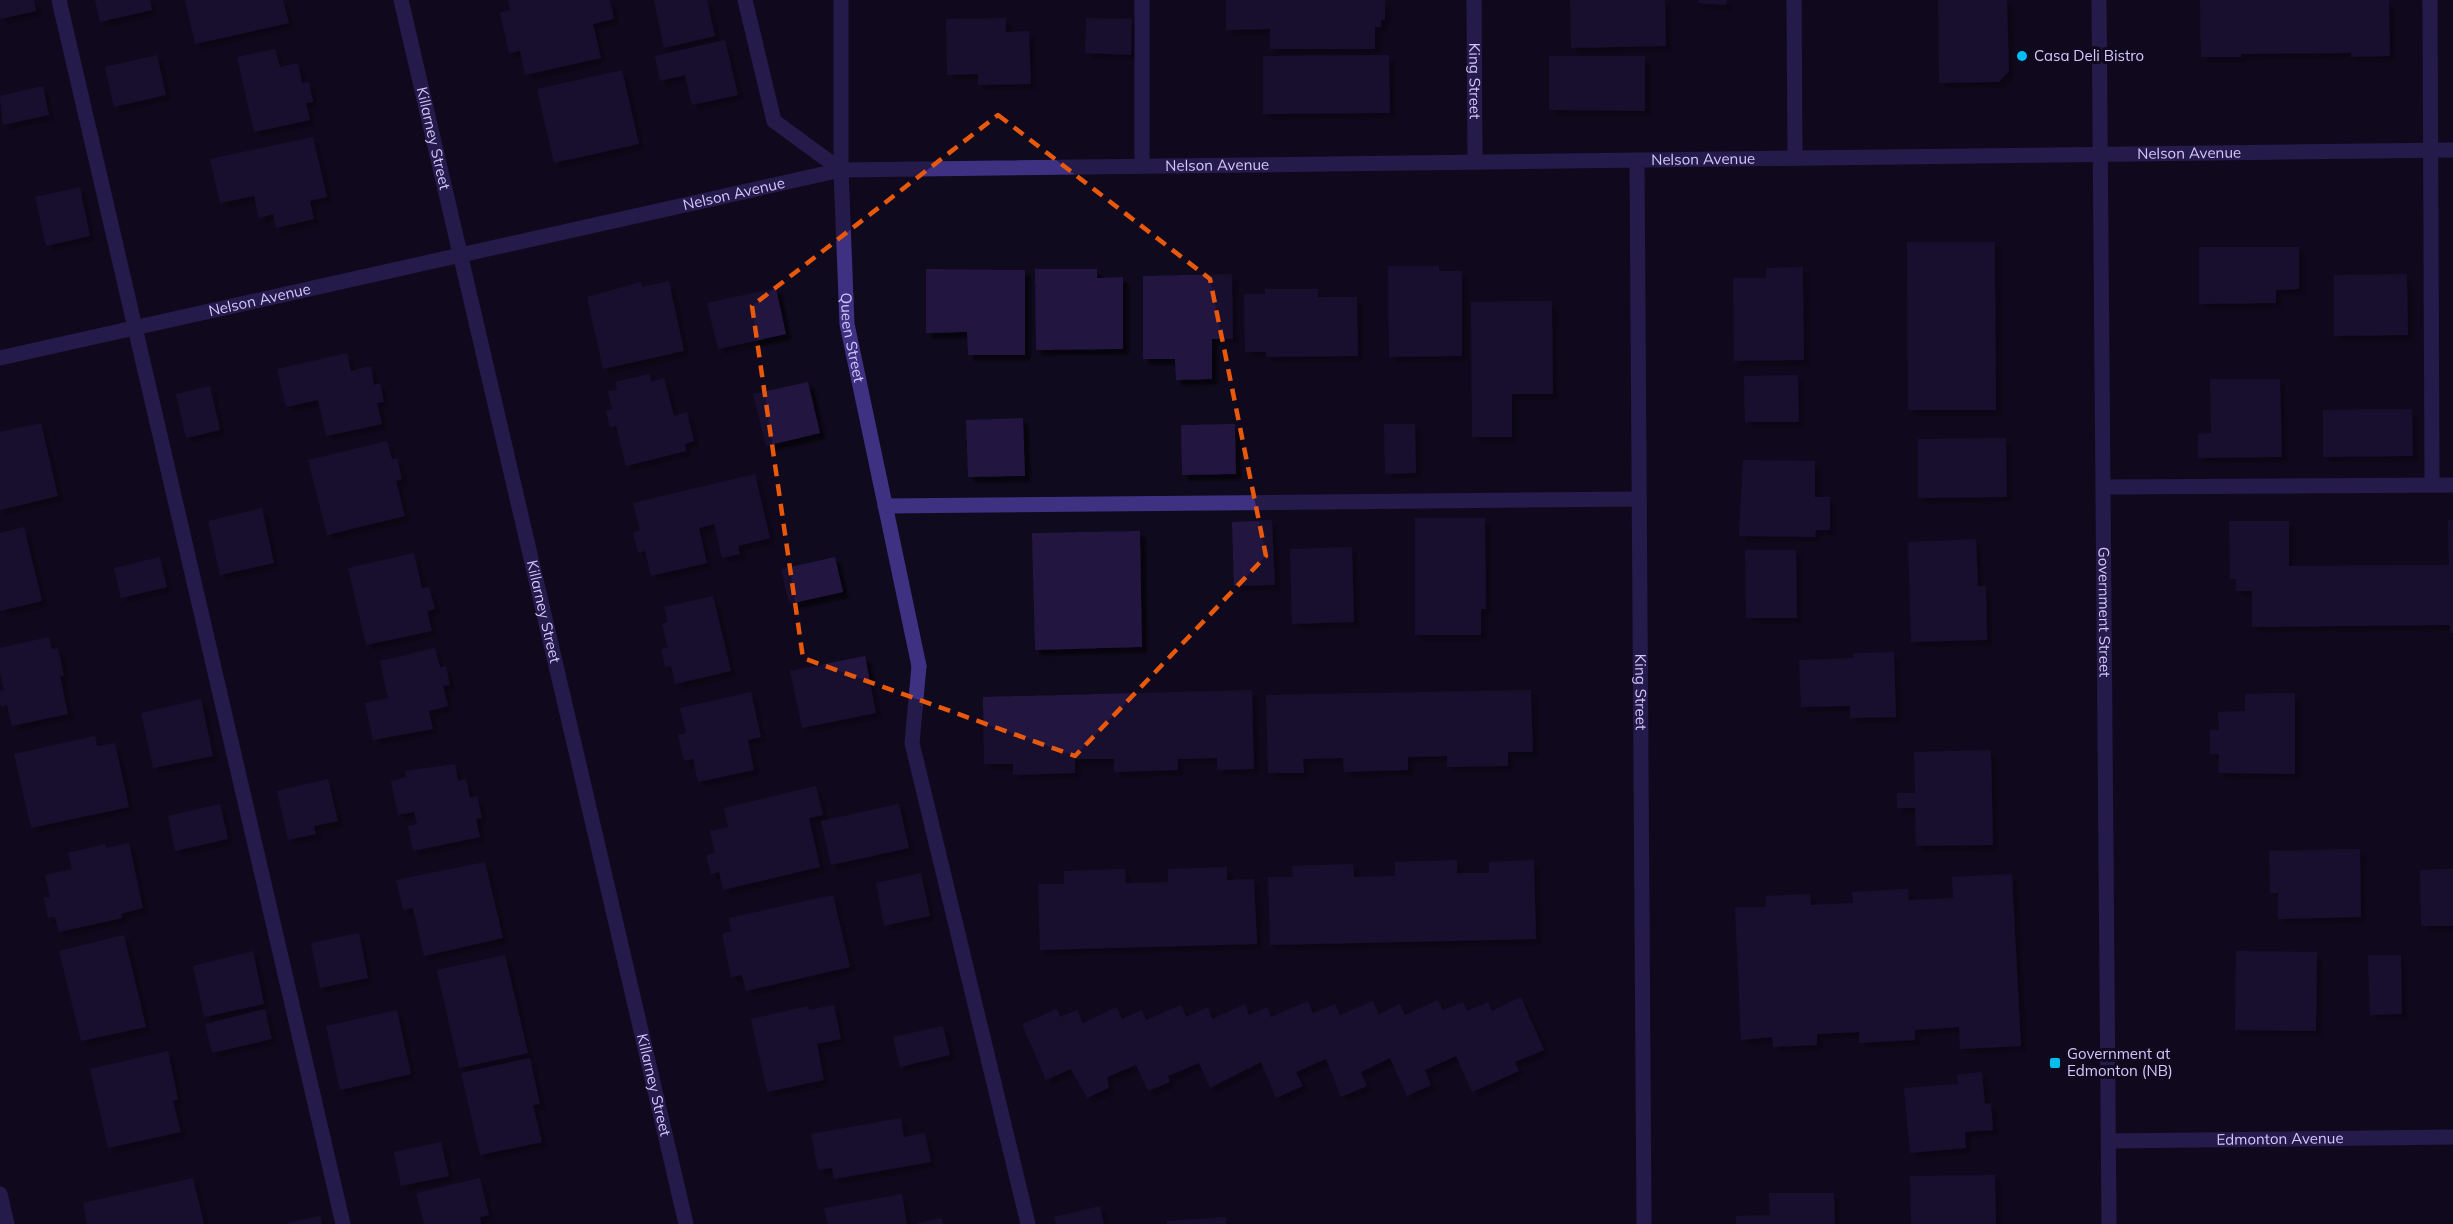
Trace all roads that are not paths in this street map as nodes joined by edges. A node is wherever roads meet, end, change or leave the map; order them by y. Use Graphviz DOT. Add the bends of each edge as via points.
graph roads {
  1 [pos="59,0"];
  2 [pos="401,0"];
  3 [pos="746,0"];
  4 [pos="841,0"];
  5 [pos="1142,0"];
  6 [pos="1474,0"];
  7 [pos="1794,0"];
  8 [pos="2099,0"];
  9 [pos="2430,0"];
  10 [pos="2431,150"];
  11 [pos="2453,150"];
  12 [pos="2099,155"];
  13 [pos="1795,159"];
  14 [pos="1637,160"];
  15 [pos="1475,162"];
  16 [pos="1142,166"];
  17 [pos="841,170"];
  18 [pos="461,255"];
  19 [pos="135,328"];
  20 [pos="0,358"];
  21 [pos="2432,485"];
  22 [pos="2453,485"];
  23 [pos="2103,487"];
  24 [pos="1639,499"];
  25 [pos="885,506"];
  26 [pos="2453,1137"];
  27 [pos="2108,1141"];
  28 [pos="0,1194"];
  29 [pos="7,1224"];
  30 [pos="343,1224"];
  31 [pos="686,1224"];
  32 [pos="1028,1224"];
  33 [pos="1644,1224"];
  34 [pos="2109,1224"];
  1 -- 19 [label="street"];
  2 -- 18 [label="street, Killarney Street"];
  3 -- 17 [label="street" via="774,121"];
  4 -- 17 [label="street, Queen Street"];
  5 -- 16 [label="street"];
  6 -- 15 [label="street, King Street"];
  7 -- 13 [label="street"];
  8 -- 12 [label="street, Government Street"];
  9 -- 10 [label="street"];
  10 -- 11 [label="street, Nelson Avenue"];
  10 -- 12 [label="street, Nelson Avenue"];
  10 -- 21 [label="street"];
  12 -- 13 [label="street, Nelson Avenue"];
  12 -- 23 [label="street, Government Street"];
  13 -- 14 [label="street, Nelson Avenue"];
  14 -- 15 [label="street, Nelson Avenue"];
  14 -- 24 [label="street, King Street"];
  15 -- 16 [label="street, Nelson Avenue"];
  16 -- 17 [label="street, Nelson Avenue"];
  17 -- 18 [label="street, Nelson Avenue"];
  17 -- 25 [label="street, Queen Street" via="847,324"];
  18 -- 19 [label="street, Nelson Avenue"];
  18 -- 31 [label="street, Killarney Street"];
  19 -- 20 [label="street, Nelson Avenue"];
  19 -- 30 [label="street"];
  21 -- 22 [label="street"];
  21 -- 23 [label="street"];
  23 -- 27 [label="street, Government Street"];
  24 -- 25 [label="street"];
  24 -- 33 [label="street, King Street"];
  25 -- 32 [label="street, Queen Street" via="919,666 912,743"];
  26 -- 27 [label="street, Edmonton Avenue"];
  27 -- 34 [label="street, Government Street"];
  28 -- 29 [label="street"];
}
